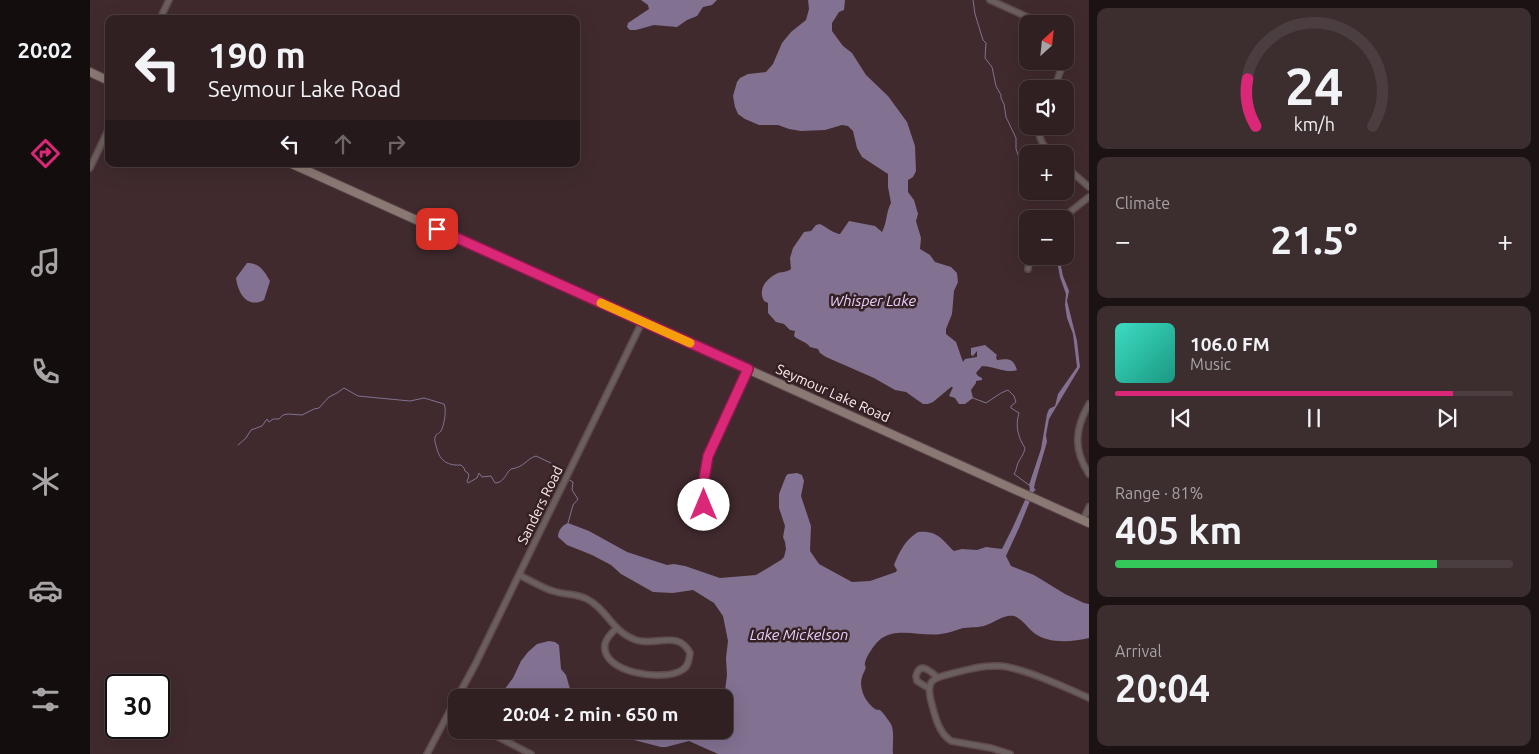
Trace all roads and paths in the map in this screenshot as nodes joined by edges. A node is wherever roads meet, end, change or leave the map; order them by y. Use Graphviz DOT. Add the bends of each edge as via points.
graph roads {
  1 [pos="169,0"];
  2 [pos="990,0"];
  3 [pos="162,15"];
  4 [pos="1023,15"];
  5 [pos="90,72"];
  6 [pos="105,79"];
  7 [pos="105,136"];
  8 [pos="299,167"];
  9 [pos="90,168"];
  10 [pos="1074,174"];
  11 [pos="1089,187"];
  12 [pos="1089,197"];
  13 [pos="1072,210"];
  14 [pos="1029,265"];
  15 [pos="1028,269"];
  16 [pos="642,322"];
  17 [pos="748,369"];
  18 [pos="1089,404"];
  19 [pos="1089,474"];
  20 [pos="704,505"];
  21 [pos="1089,507"];
  22 [pos="1086,522"];
  23 [pos="519,575"];
  24 [pos="616,629"];
  25 [pos="937,677"];
  26 [pos="928,688"];
  27 [pos="462,689"];
  28 [pos="1089,698"];
  29 [pos="448,714"];
  30 [pos="502,739"];
  31 [pos="427,754"];
  32 [pos="531,754"];
  33 [pos="1010,754"];
  1 -- 3 [label="street"];
  2 -- 4 [label="street"];
  5 -- 6 [label="street"];
  7 -- 9 [label="street"];
  8 -- 16 [label="street, Seymour Lake Road"];
  10 -- 11 [label="street"];
  12 -- 13 [label="street"];
  14 -- 15 [label="street"];
  16 -- 17 [label="street, Seymour Lake Road"];
  16 -- 23 [label="street, Sanders Road"];
  17 -- 20 [label="street" via="708,456 703,485"];
  17 -- 22 [label="street, Seymour Lake Road"];
  18 -- 19 [label="street" via="1079,425 1078,439 1078,454"];
  21 -- 22 [label="street"];
  23 -- 24 [label="street" via="551,591 586,598"];
  23 -- 27 [label="street, Sanders Road"];
  24 -- 24 [label="street" via="639,641 679,641 687,646 690,653 687,666 673,674 658,675 617,666 605,651 608,636"];
  25 -- 26 [label="street"];
  25 -- 26 [label="street" via="927,669 917,672 917,681"];
  25 -- 28 [label="street" via="984,666 1009,667"];
  26 -- 33 [label="street" via="939,729 946,738 951,742"];
  29 -- 31 [label="street, Sanders Road"];
  30 -- 32 [label="street"];
}
